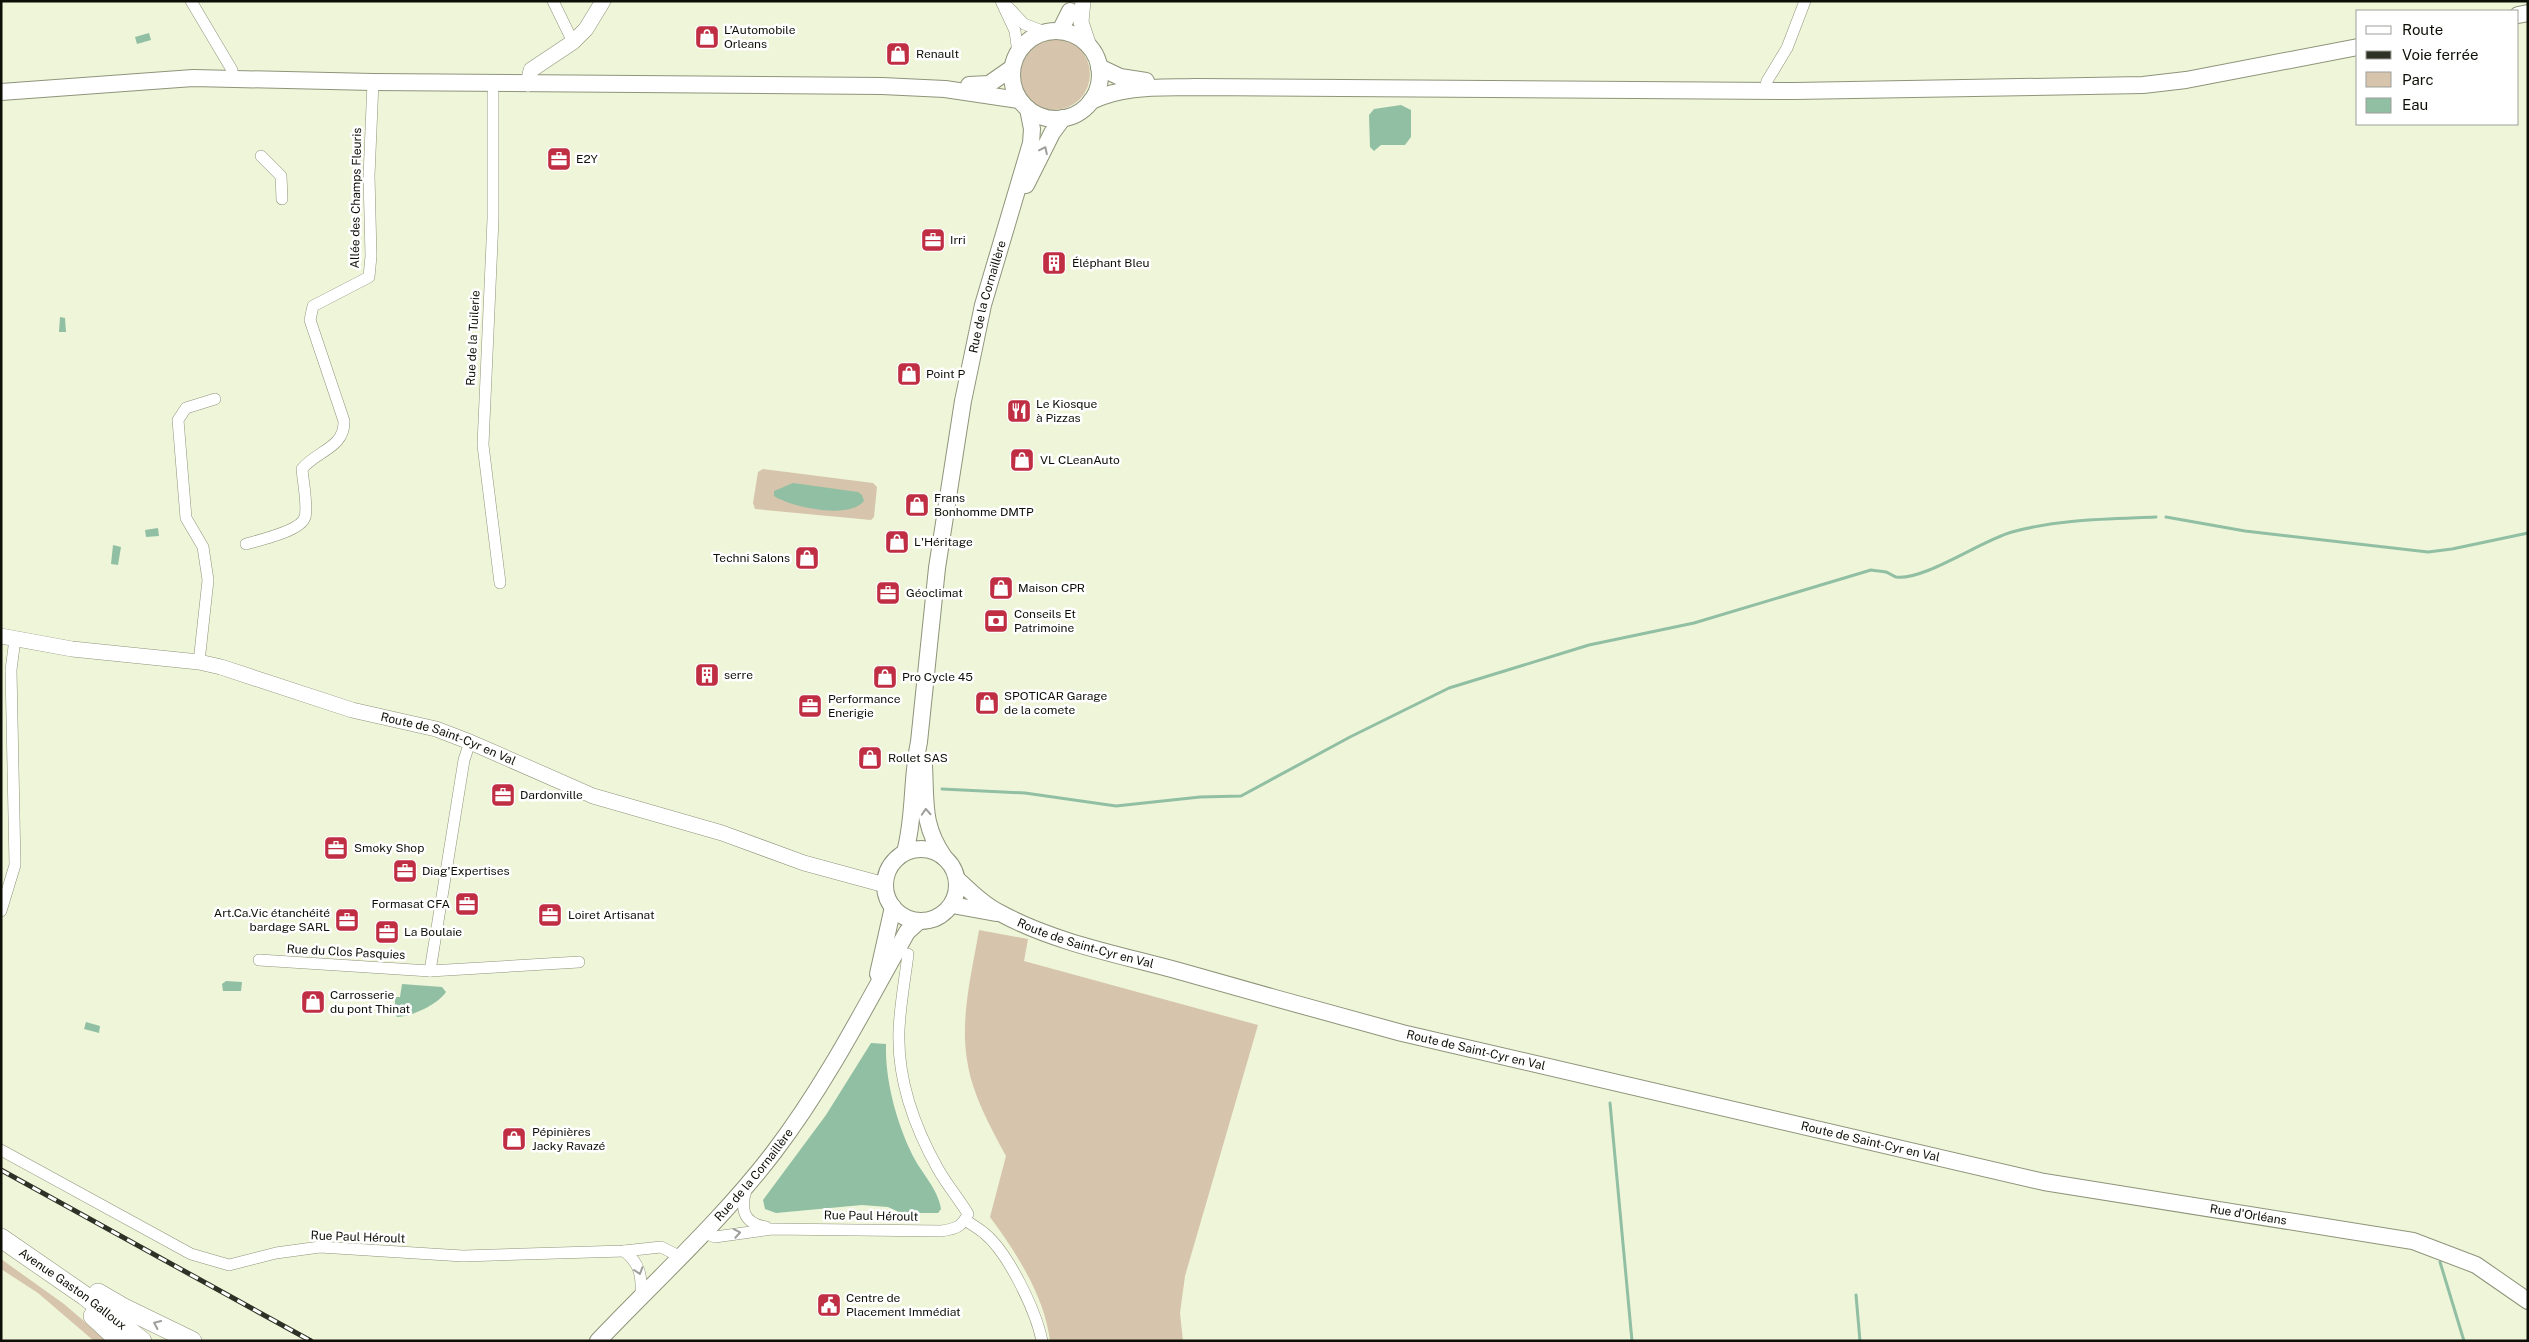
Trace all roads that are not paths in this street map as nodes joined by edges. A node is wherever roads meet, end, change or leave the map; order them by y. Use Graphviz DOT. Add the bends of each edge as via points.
graph roads {
  1 [pos="191,1"];
  2 [pos="553,1"];
  3 [pos="603,1"];
  4 [pos="1002,1"];
  5 [pos="1805,1"];
  6 [pos="1075,4"];
  7 [pos="1052,32"];
  8 [pos="573,42"];
  9 [pos="1089,46"];
  10 [pos="2356,46"];
  11 [pos="1015,60"];
  12 [pos="1099,67"];
  13 [pos="232,80"];
  14 [pos="373,82"];
  15 [pos="528,84"];
  16 [pos="1195,87"];
  17 [pos="1000,88"];
  18 [pos="1765,90"];
  19 [pos="1,92"];
  20 [pos="493,93"];
  21 [pos="1091,101"];
  22 [pos="1024,105"];
  23 [pos="1063,118"];
  24 [pos="261,156"];
  25 [pos="282,199"];
  26 [pos="1013,209"];
  27 [pos="215,399"];
  28 [pos="246,544"];
  29 [pos="500,583"];
  30 [pos="8,638"];
  31 [pos="199,662"];
  32 [pos="470,742"];
  33 [pos="920,742"];
  34 [pos="905,852"];
  35 [pos="944,856"];
  36 [pos="957,879"];
  37 [pos="885,885"];
  38 [pos="952,905"];
  39 [pos="893,908"];
  40 [pos="1,911"];
  41 [pos="1002,914"];
  42 [pos="920,921"];
  43 [pos="908,954"];
  44 [pos="259,960"];
  45 [pos="578,962"];
  46 [pos="430,970"];
  47 [pos="876,985"];
  48 [pos="1,1150"];
  49 [pos="1957,1162"];
  50 [pos="748,1184"];
  51 [pos="965,1220"];
  52 [pos="772,1229"];
  53 [pos="702,1232"];
  54 [pos="1,1238"];
  55 [pos="624,1251"];
  56 [pos="679,1256"];
  57 [pos="45,1267"];
  58 [pos="641,1296"];
  59 [pos="2528,1301"];
  60 [pos="120,1341"];
  61 [pos="142,1341"];
  62 [pos="192,1341"];
  63 [pos="598,1341"];
  64 [pos="1042,1341"];
  1 -- 13 [label="street" via="232,70"];
  2 -- 8 [label="street"];
  3 -- 8 [label="street" via="586,29"];
  4 -- 7 [label="street" via="1024,24"];
  4 -- 11 [label="street" via="1015,31"];
  5 -- 18 [label="street" via="1787,48"];
  6 -- 7 [label="main road"];
  6 -- 9 [label="street"];
  7 -- 9 [label="main road" via="1081,39"];
  7 -- 11 [label="main road" via="1033,38"];
  8 -- 15 [label="street" via="531,70"];
  9 -- 12 [label="main road"];
  10 -- 18 [label="main road" via="2186,80 2143,85"];
  11 -- 17 [label="main road"];
  11 -- 22 [label="main road" via="1012,79"];
  12 -- 16 [label="main road" via="1120,77"];
  12 -- 21 [label="main road" via="1098,85"];
  13 -- 14 [label="main road"];
  13 -- 19 [label="main road" via="193,78"];
  14 -- 15 [label="main road"];
  14 -- 28 [label="street, Allée des Champs Fleuris" via="369,277 313,306 310,320 344,421 344,431 341,439 302,469 306,516 301,523"];
  15 -- 17 [label="main road" via="874,86 957,92"];
  16 -- 18 [label="main road"];
  16 -- 21 [label="main road" via="1132,88"];
  17 -- 22 [label="main road"];
  20 -- 29 [label="street, Rue de la Tuilerie" via="493,219 483,445"];
  21 -- 23 [label="main road" via="1083,109"];
  22 -- 23 [label="main road" via="1050,119"];
  22 -- 26 [label="main road, Rue de la Cornaillère" via="1032,129 1031,143"];
  26 -- 23 [label="main road, Rue de la Cornaillère, one-way"];
  24 -- 25 [label="street" via="281,176"];
  26 -- 33 [label="main road, Rue de la Cornaillère" via="985,296 963,402 937,568"];
  27 -- 31 [label="street" via="186,408 178,420 184,511 189,526 203,547 208,580"];
  30 -- 31 [label="street, Route de Saint-Cyr en Val" via="72,649"];
  30 -- 40 [label="street" via="16,864"];
  31 -- 32 [label="street, Route de Saint-Cyr en Val" via="352,710 428,727"];
  32 -- 37 [label="street, Route de Saint-Cyr en Val" via="593,796 722,833 804,863"];
  32 -- 46 [label="street" via="464,760"];
  33 -- 34 [label="main road, Rue de la Cornaillère" via="915,763 912,828"];
  35 -- 33 [label="main road, Rue de la Cornaillère, one-way" via="932,840 927,823 924,759"];
  34 -- 35 [label="main road" via="925,849"];
  34 -- 37 [label="main road" via="890,866"];
  35 -- 36 [label="main road"];
  36 -- 38 [label="main road"];
  36 -- 41 [label="main road, Route de Saint-Cyr en Val"];
  37 -- 39 [label="main road"];
  38 -- 41 [label="main road, Route de Saint-Cyr en Val"];
  38 -- 42 [label="main road" via="938,917"];
  39 -- 42 [label="main road" via="900,915"];
  39 -- 47 [label="main road, Rue de la Cornaillère"];
  41 -- 49 [label="main road, Route de Saint-Cyr en Val" via="1079,943 1402,1033"];
  42 -- 47 [label="main road, Rue de la Cornaillère" via="907,932"];
  43 -- 51 [label="street" via="899,1031 908,1102 938,1170 968,1214"];
  44 -- 46 [label="street, Rue du Clos Pasquies"];
  45 -- 46 [label="street, Rue du Clos Pasquies"];
  47 -- 50 [label="main road, Rue de la Cornaillère" via="829,1071 793,1126"];
  48 -- 55 [label="street, Rue Paul Héroult" via="191,1254 229,1265 276,1253 320,1247 463,1256"];
  49 -- 59 [label="main road, Rue d'Orléans" via="2044,1182 2413,1241 2476,1266"];
  50 -- 52 [label="street, Rue Paul Héroult" via="744,1198 747,1219 753,1225"];
  50 -- 53 [label="main road, Rue de la Cornaillère"];
  51 -- 52 [label="street, Rue Paul Héroult" via="954,1230 941,1231"];
  51 -- 64 [label="street" via="985,1234 1004,1257 1019,1284"];
  53 -- 52 [label="street, Rue Paul Héroult, one-way" via="716,1237"];
  53 -- 56 [label="main road, Rue de la Cornaillère"];
  54 -- 57 [label="main road, Avenue Gaston Galloux"];
  55 -- 56 [label="street, Rue Paul Héroult" via="662,1247"];
  55 -- 58 [label="street, one-way" via="637,1264 642,1282"];
  56 -- 58 [label="main road, Rue de la Cornaillère"];
  57 -- 60 [label="main road"];
  57 -- 61 [label="main road, Avenue Gaston Galloux"];
  62 -- 57 [label="main road, one-way"];
  58 -- 63 [label="main road, Rue de la Cornaillère"];
}
